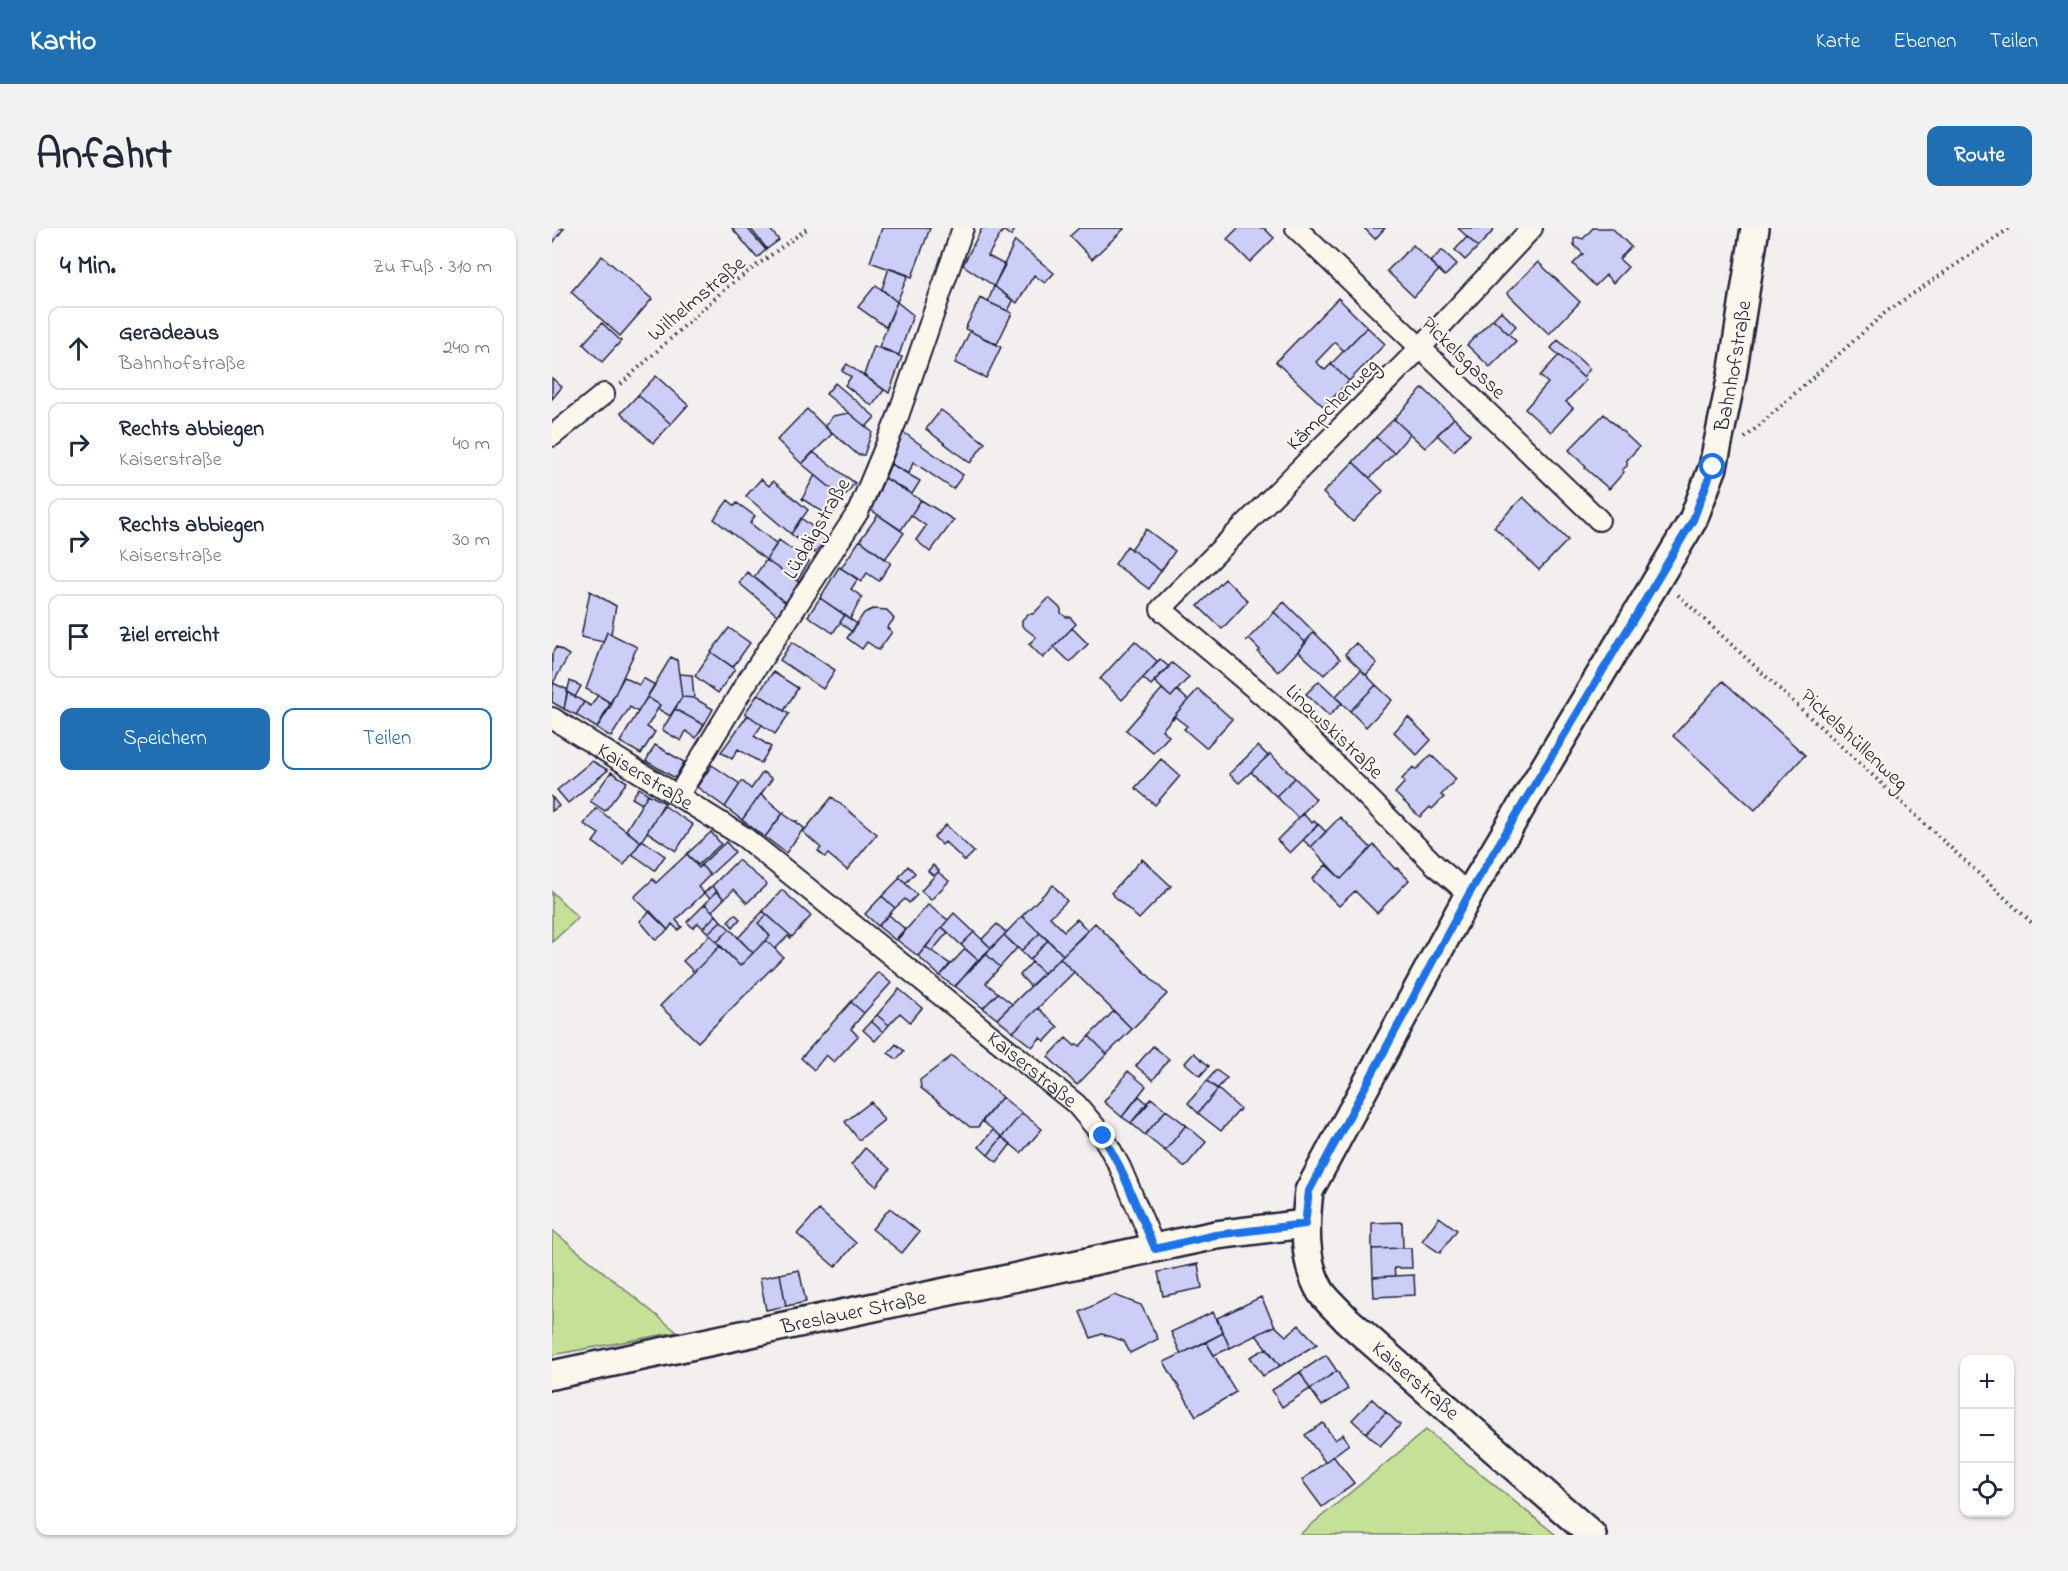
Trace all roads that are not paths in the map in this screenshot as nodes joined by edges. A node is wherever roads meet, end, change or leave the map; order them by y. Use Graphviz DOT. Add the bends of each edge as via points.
graph roads {
  1 [pos="963,228"];
  2 [pos="1296,228"];
  3 [pos="1532,228"];
  4 [pos="1755,228"];
  5 [pos="1420,348"];
  6 [pos="604,394"];
  7 [pos="552,436"];
  8 [pos="1599,520"];
  9 [pos="1161,609"];
  10 [pos="552,718"];
  11 [pos="678,796"];
  12 [pos="1469,894"];
  13 [pos="1305,1224"];
  14 [pos="1155,1249"];
  15 [pos="552,1375"];
  16 [pos="1592,1535"];
  1 -- 11 [label="street, Lüddigstraße" via="897,419 858,512"];
  2 -- 5 [label="street, Pickelsgasse"];
  3 -- 5 [label="street, Kämpchenweg"];
  4 -- 12 [label="main road, Bahnhofstraße" via="1713,467 1693,520"];
  5 -- 8 [label="street, Pickelsgasse"];
  5 -- 9 [label="street, Kämpchenweg"];
  6 -- 7 [label="street"];
  9 -- 12 [label="street, Linowskistraße" via="1286,715 1435,865"];
  10 -- 11 [label="street, Kaiserstraße"];
  11 -- 14 [label="street, Kaiserstraße" via="744,837 1076,1104 1103,1136 1120,1167"];
  12 -- 13 [label="main road, Bahnhofstraße" via="1309,1191"];
  13 -- 14 [label="main road" via="1215,1235"];
  13 -- 16 [label="main road, Kaiserstraße" via="1310,1266 1322,1293 1347,1320"];
  14 -- 15 [label="main road, Breslauer Straße"];
}
